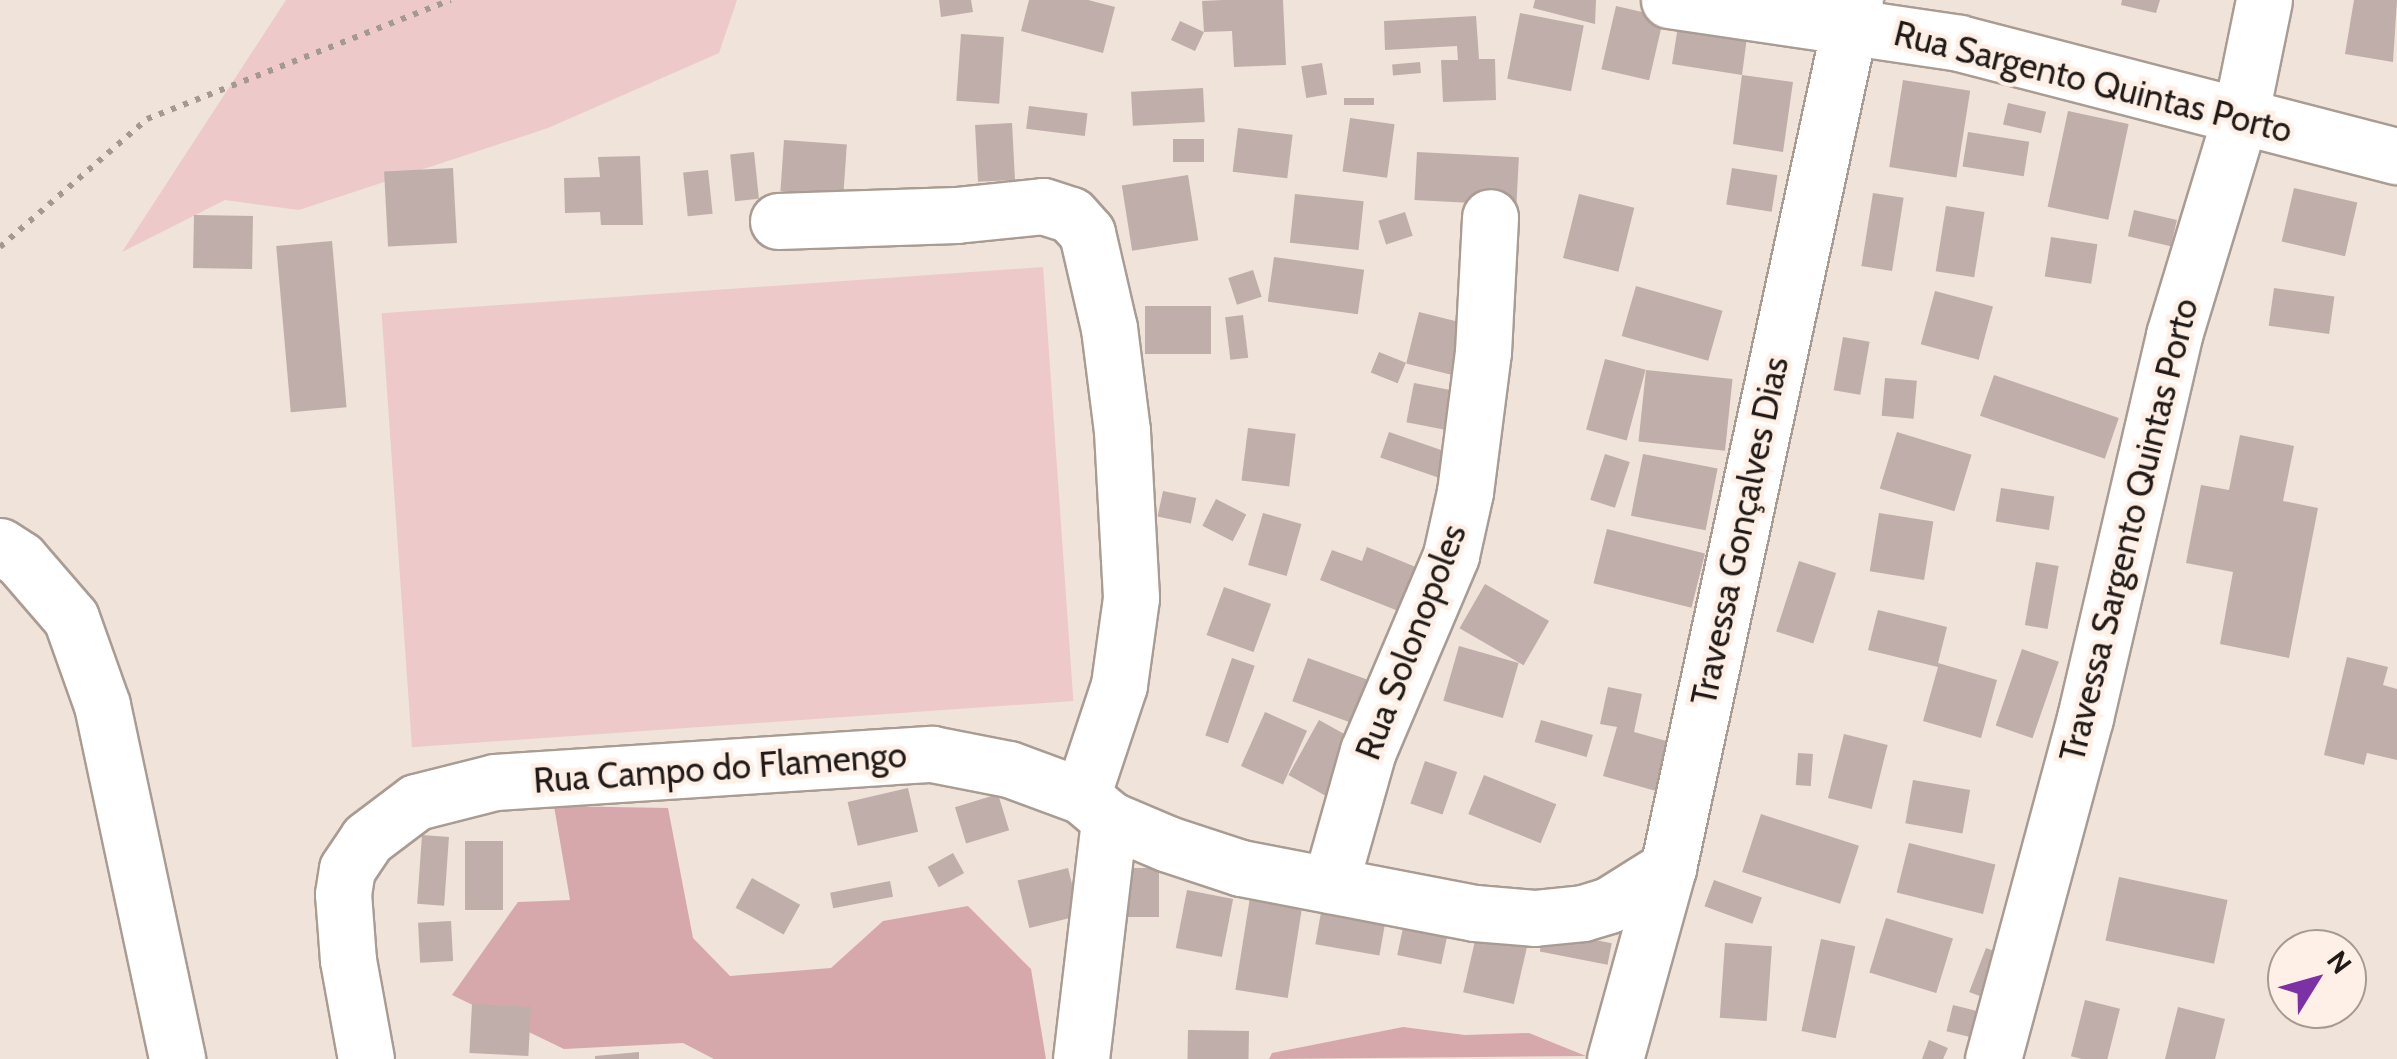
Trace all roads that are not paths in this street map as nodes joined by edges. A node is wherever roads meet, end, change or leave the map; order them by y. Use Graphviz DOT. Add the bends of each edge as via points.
graph roads {
  1 [pos="1669,0"];
  2 [pos="2264,0"];
  3 [pos="1852,12"];
  4 [pos="2240,118"];
  5 [pos="2397,156"];
  6 [pos="1490,216"];
  7 [pos="778,221"];
  8 [pos="0,546"];
  9 [pos="1095,808"];
  10 [pos="1668,868"];
  11 [pos="1330,885"];
  12 [pos="177,1059"];
  13 [pos="366,1059"];
  14 [pos="1081,1059"];
  15 [pos="1615,1059"];
  16 [pos="1993,1059"];
  1 -- 3 [label="street, Rua Sargento Quintas Porto"];
  2 -- 4 [label="street, Travessa Sargento Quintas Porto"];
  3 -- 4 [label="street, Rua Sargento Quintas Porto"];
  3 -- 10 [label="street, Travessa Gonçalves Dias"];
  4 -- 5 [label="street, Rua Sargento Quintas Porto"];
  4 -- 16 [label="street, Travessa Sargento Quintas Porto" via="2174,335 2085,718"];
  6 -- 11 [label="street, Rua Solonopoles" via="1481,369 1451,556 1368,751"];
  7 -- 9 [label="street" via="1043,206 1070,215 1088,233 1122,432 1132,598"];
  8 -- 12 [label="street" via="20,558 71,618 102,704"];
  9 -- 11 [label="street, Rua Campo do Flamengo" via="1241,868"];
  9 -- 13 [label="street, Rua Campo do Flamengo" via="990,763 932,754 495,782 416,802 357,854 343,894"];
  9 -- 14 [label="street"];
  10 -- 11 [label="street, Rua Campo do Flamengo" via="1608,904 1534,918"];
  10 -- 15 [label="street, Travessa Gonçalves Dias"];
}
